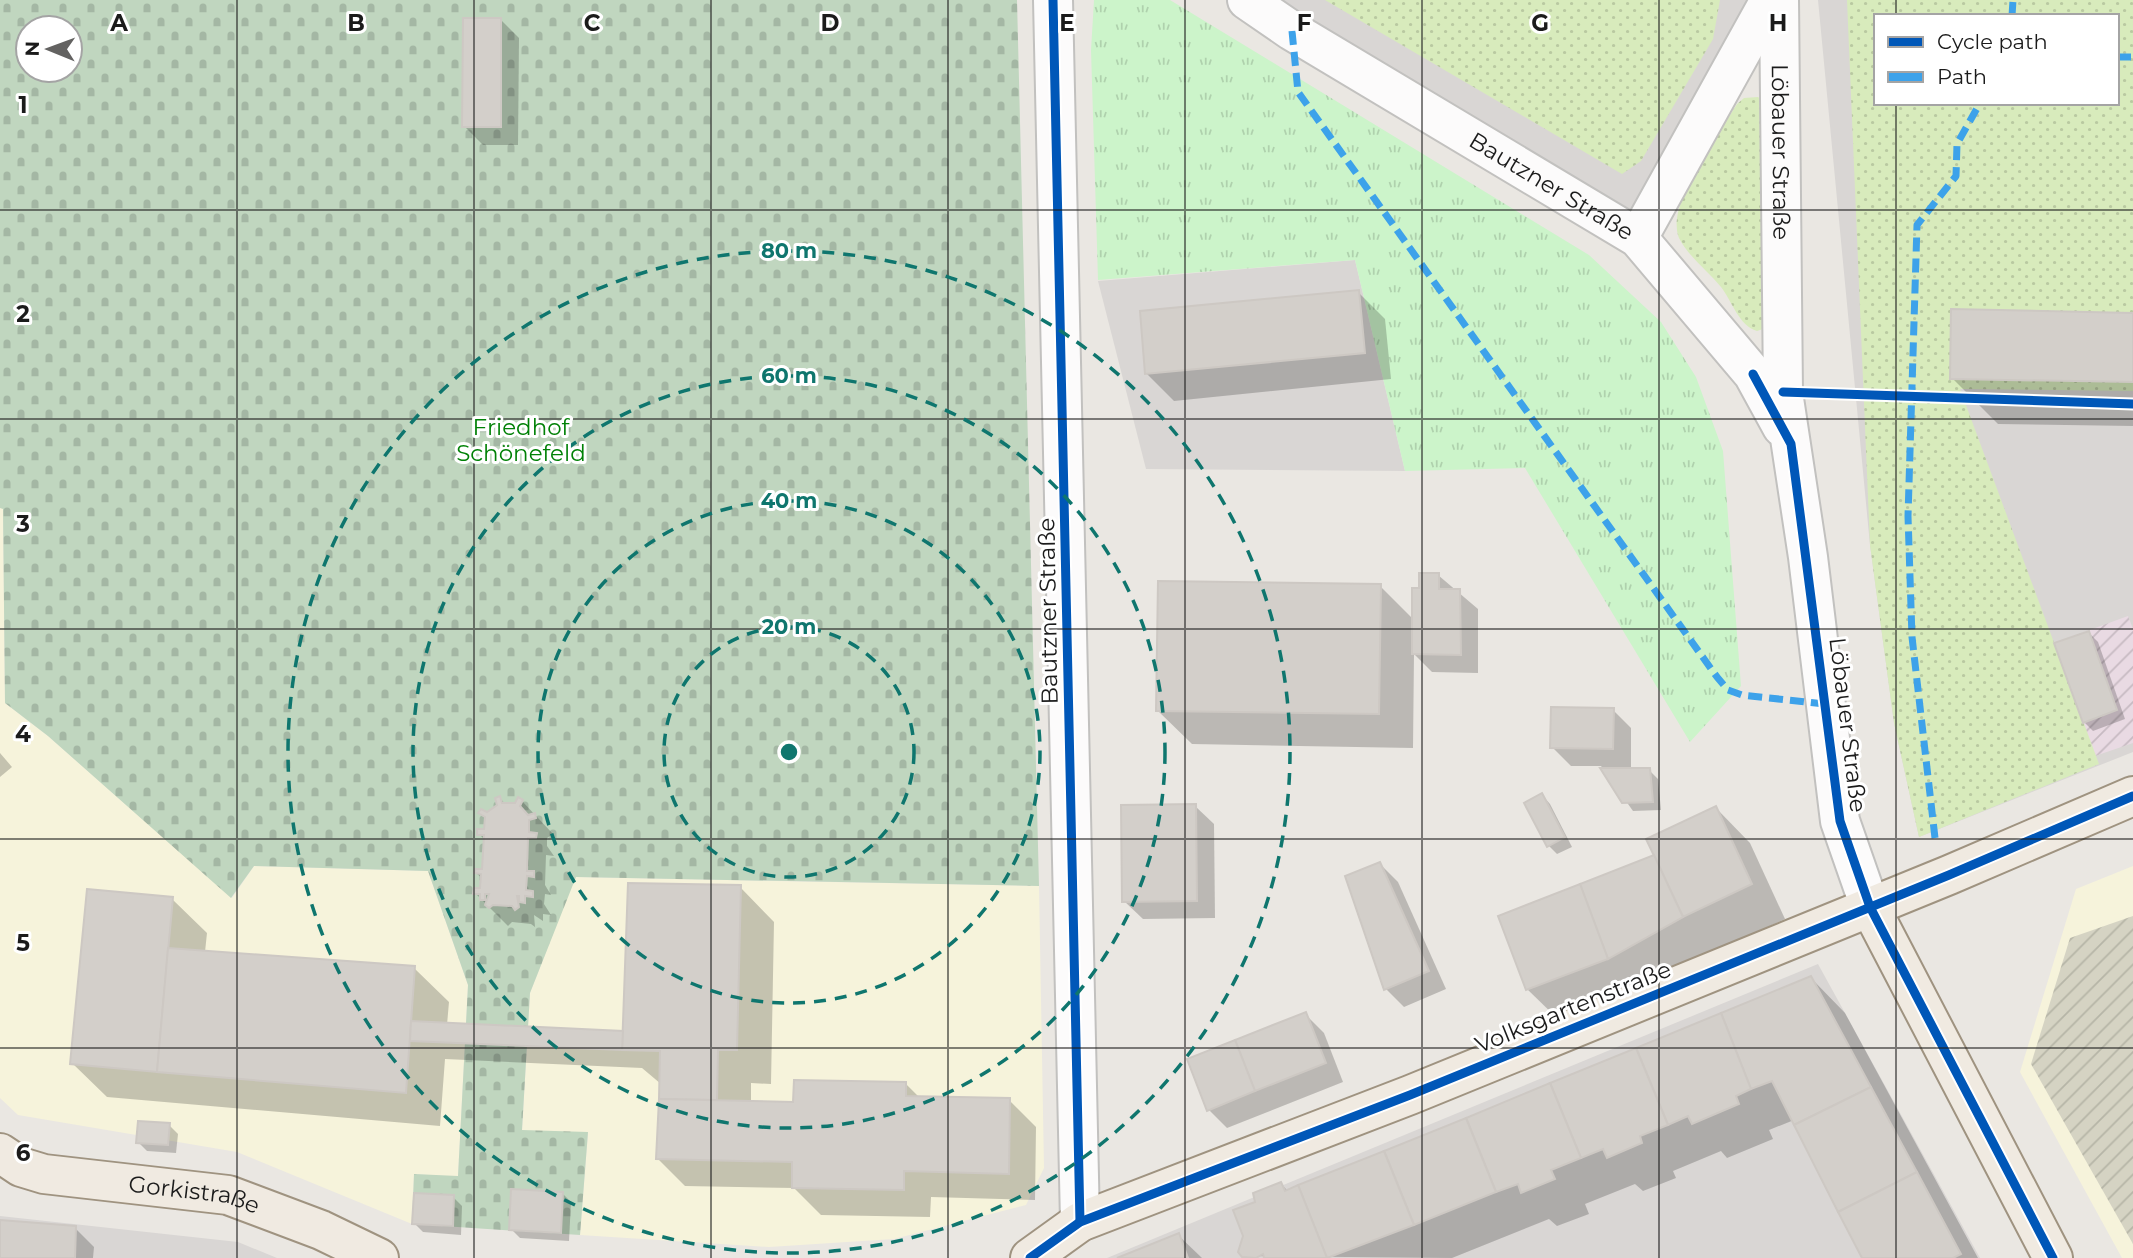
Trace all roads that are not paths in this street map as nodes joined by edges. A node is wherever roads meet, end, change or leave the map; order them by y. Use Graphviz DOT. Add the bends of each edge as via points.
graph roads {
  1 [pos="1053,0"];
  2 [pos="1247,0"];
  3 [pos="1770,0"];
  4 [pos="1779,0"];
  5 [pos="1638,239"];
  6 [pos="1791,444"];
  7 [pos="2133,796"];
  8 [pos="1870,907"];
  9 [pos="7,1162"];
  10 [pos="1080,1222"];
  11 [pos="379,1258"];
  12 [pos="1030,1258"];
  13 [pos="1058,1258"];
  14 [pos="2053,1258"];
  1 -- 10 [label="street, Bautzner Straße"];
  2 -- 5 [label="street, Bautzner Straße"];
  3 -- 5 [label="street, Löbauer Straße"];
  4 -- 6 [label="street, Löbauer Straße" via="1783,392"];
  5 -- 6 [label="street, Bautzner Straße" via="1753,374"];
  6 -- 8 [label="street, Löbauer Straße" via="1840,821"];
  7 -- 8 [label="main road, Volksgartenstraße"];
  8 -- 10 [label="main road, Volksgartenstraße" via="1410,1095"];
  8 -- 14 [label="main road, Löbauer Straße"];
  9 -- 11 [label="main road, Gorkistraße" via="72,1179 228,1195 321,1230"];
  10 -- 12 [label="main road, Volksgartenstraße"];
  10 -- 13 [label="main road"];
}
